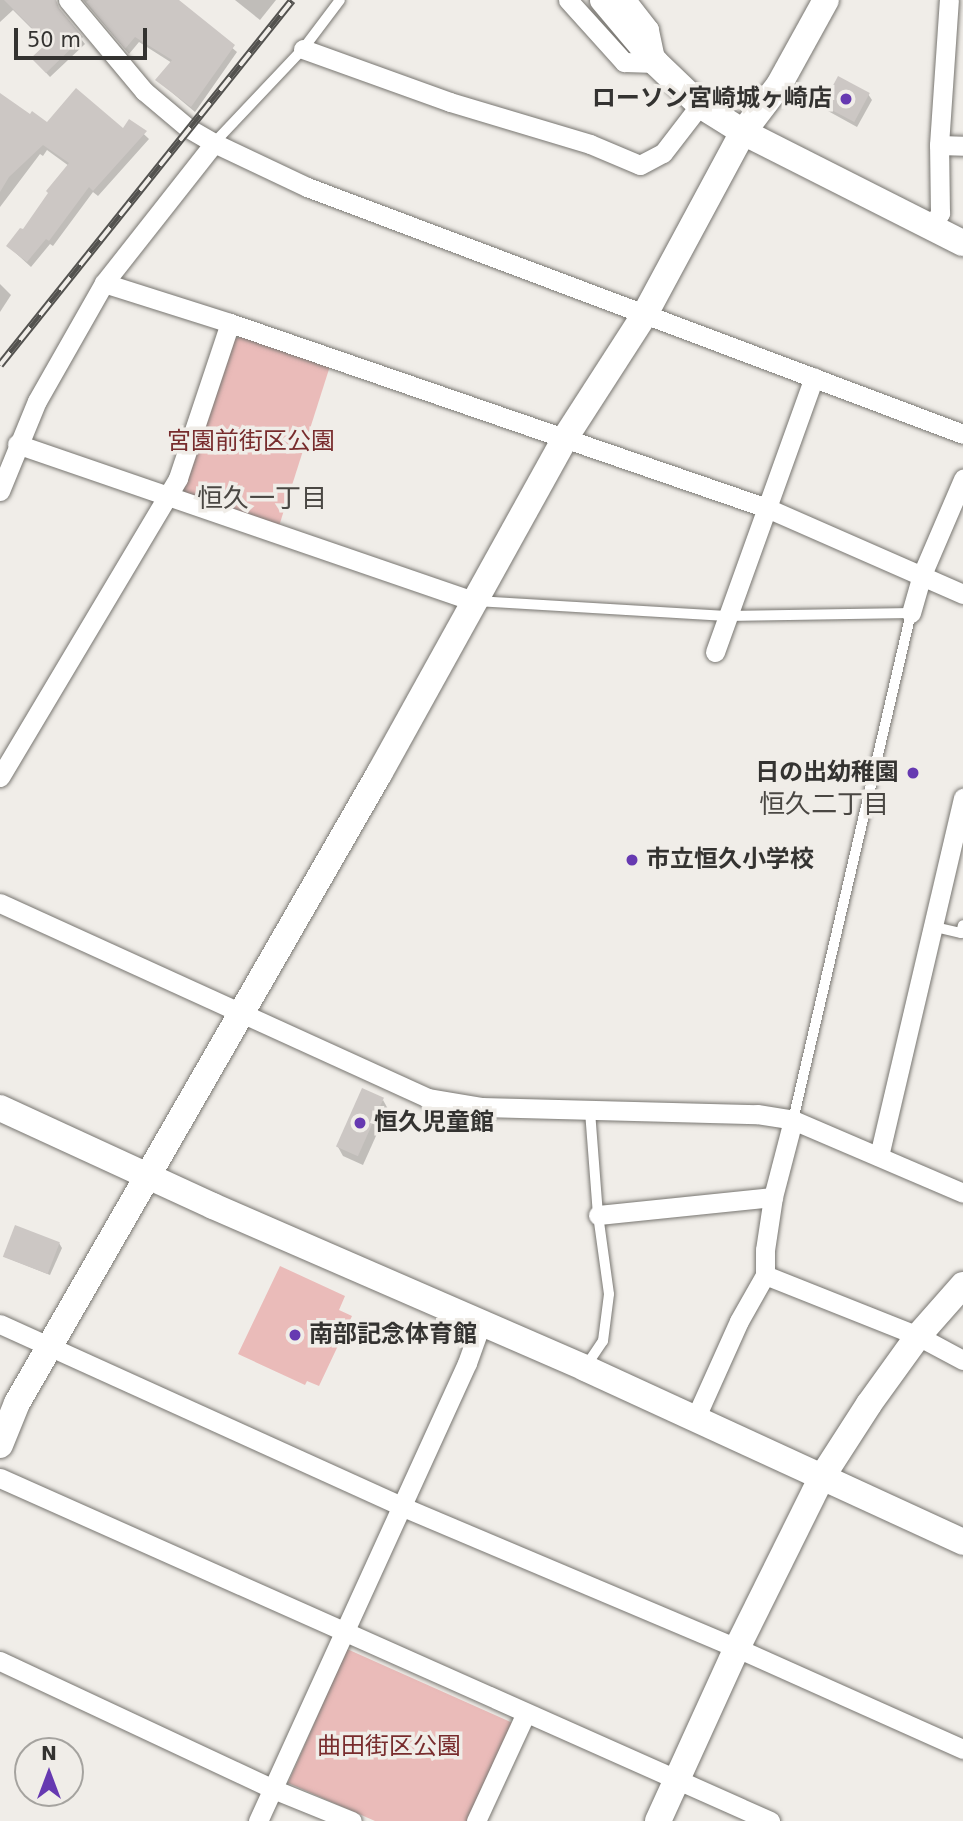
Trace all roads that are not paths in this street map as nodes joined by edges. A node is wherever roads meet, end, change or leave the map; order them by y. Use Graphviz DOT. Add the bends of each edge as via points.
graph roads {
  1 [pos="68,0"];
  2 [pos="340,0"];
  3 [pos="568,0"];
  4 [pos="603,0"];
  5 [pos="626,0"];
  6 [pos="826,0"];
  7 [pos="949,0"];
  8 [pos="303,49"];
  9 [pos="656,63"];
  10 [pos="700,105"];
  11 [pos="743,132"];
  12 [pos="214,143"];
  13 [pos="939,145"];
  14 [pos="963,146"];
  15 [pos="930,228"];
  16 [pos="963,243"];
  17 [pos="104,284"];
  18 [pos="645,314"];
  19 [pos="230,323"];
  20 [pos="814,377"];
  21 [pos="963,434"];
  22 [pos="565,438"];
  23 [pos="17,444"];
  24 [pos="963,479"];
  25 [pos="0,491"];
  26 [pos="168,495"];
  27 [pos="767,508"];
  28 [pos="921,577"];
  29 [pos="963,594"];
  30 [pos="474,601"];
  31 [pos="911,614"];
  32 [pos="727,617"];
  33 [pos="715,652"];
  34 [pos="0,777"];
  35 [pos="963,798"];
  36 [pos="961,819"];
  37 [pos="957,855"];
  38 [pos="0,903"];
  39 [pos="963,925"];
  40 [pos="935,927"];
  41 [pos="240,1011"];
  42 [pos="0,1108"];
  43 [pos="590,1111"];
  44 [pos="793,1120"];
  45 [pos="879,1156"];
  46 [pos="149,1175"];
  47 [pos="963,1193"];
  48 [pos="774,1197"];
  49 [pos="598,1215"];
  50 [pos="765,1275"];
  51 [pos="963,1285"];
  52 [pos="0,1324"];
  53 [pos="481,1324"];
  54 [pos="918,1336"];
  55 [pos="49,1347"];
  56 [pos="963,1360"];
  57 [pos="585,1368"];
  58 [pos="695,1419"];
  59 [pos="0,1445"];
  60 [pos="822,1477"];
  61 [pos="0,1478"];
  62 [pos="403,1507"];
  63 [pos="963,1542"];
  64 [pos="343,1633"];
  65 [pos="737,1648"];
  66 [pos="0,1661"];
  67 [pos="526,1713"];
  68 [pos="963,1749"];
  69 [pos="678,1779"];
  70 [pos="273,1789"];
  71 [pos="258,1821"];
  72 [pos="352,1821"];
  73 [pos="476,1821"];
  74 [pos="658,1821"];
  75 [pos="770,1821"];
  1 -- 12 [label="street" via="144,91"];
  2 -- 8 [label="lane"];
  3 -- 9 [label="street" via="624,62"];
  4 -- 9 [label="street"];
  5 -- 9 [label="street" via="649,29"];
  6 -- 11 [label="street" via="779,85"];
  7 -- 13 [label="street"];
  8 -- 10 [label="street" via="640,164 663,153"];
  8 -- 12 [label="lane"];
  9 -- 10 [label="street"];
  10 -- 11 [label="street"];
  11 -- 15 [label="street"];
  11 -- 18 [label="street"];
  12 -- 17 [label="street"];
  12 -- 18 [label="street" via="307,187"];
  13 -- 14 [label="street"];
  13 -- 15 [label="street" via="940,213"];
  15 -- 16 [label="street"];
  17 -- 19 [label="street"];
  17 -- 23 [label="street"];
  18 -- 20 [label="street"];
  18 -- 22 [label="street"];
  19 -- 22 [label="street"];
  19 -- 26 [label="street" via="178,478"];
  20 -- 21 [label="street"];
  20 -- 27 [label="street"];
  22 -- 27 [label="street"];
  22 -- 30 [label="street"];
  23 -- 25 [label="street"];
  23 -- 26 [label="street"];
  24 -- 28 [label="street"];
  26 -- 30 [label="street"];
  26 -- 34 [label="street"];
  27 -- 28 [label="street"];
  27 -- 32 [label="street"];
  28 -- 29 [label="street"];
  28 -- 31 [label="street"];
  30 -- 32 [label="lane"];
  30 -- 41 [label="street"];
  31 -- 32 [label="lane"];
  31 -- 44 [label="lane"];
  32 -- 33 [label="street"];
  35 -- 36 [label="street"];
  36 -- 37 [label="street"];
  37 -- 40 [label="street"];
  38 -- 41 [label="street"];
  39 -- 40 [label="lane" via="961,933"];
  40 -- 45 [label="street"];
  41 -- 43 [label="street" via="427,1098 482,1107"];
  41 -- 46 [label="street"];
  42 -- 46 [label="street"];
  43 -- 44 [label="street" via="757,1114"];
  43 -- 49 [label="lane"];
  44 -- 45 [label="street"];
  44 -- 48 [label="street"];
  45 -- 47 [label="street"];
  46 -- 53 [label="street"];
  46 -- 55 [label="street"];
  48 -- 49 [label="street"];
  48 -- 50 [label="street"];
  49 -- 57 [label="lane" via="609,1294 603,1341"];
  50 -- 54 [label="street"];
  50 -- 58 [label="street"];
  51 -- 54 [label="street"];
  52 -- 55 [label="street"];
  53 -- 57 [label="street"];
  53 -- 62 [label="street"];
  54 -- 56 [label="street"];
  54 -- 60 [label="street"];
  55 -- 59 [label="street" via="17,1402"];
  55 -- 62 [label="street"];
  57 -- 58 [label="street"];
  58 -- 60 [label="street"];
  60 -- 63 [label="street"];
  60 -- 65 [label="street"];
  61 -- 64 [label="street"];
  62 -- 64 [label="street"];
  62 -- 65 [label="street"];
  64 -- 67 [label="street"];
  64 -- 70 [label="street"];
  65 -- 68 [label="street"];
  65 -- 69 [label="street"];
  66 -- 70 [label="street"];
  67 -- 69 [label="street"];
  67 -- 73 [label="street"];
  69 -- 74 [label="street"];
  69 -- 75 [label="street"];
  70 -- 71 [label="street"];
  70 -- 72 [label="street"];
}
